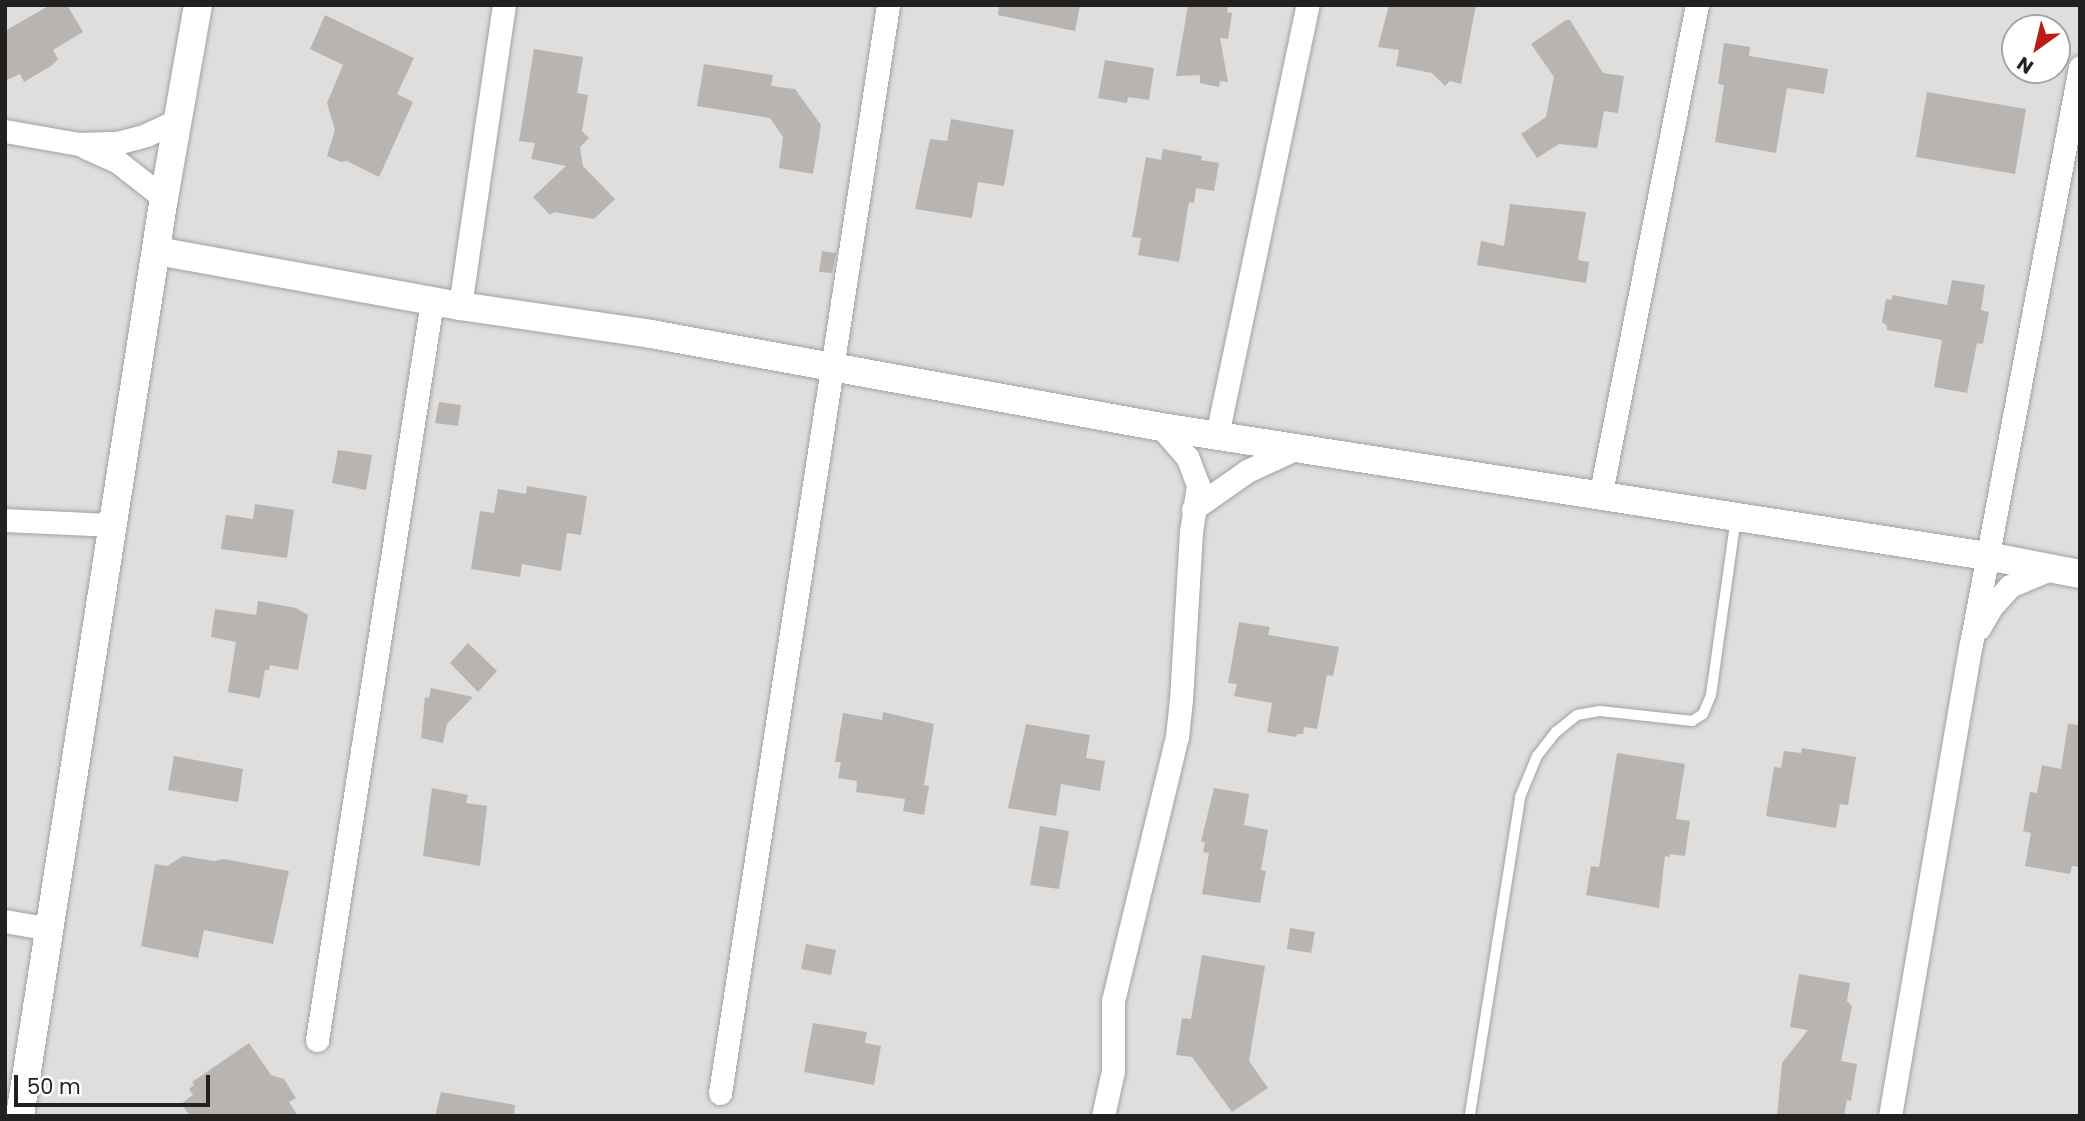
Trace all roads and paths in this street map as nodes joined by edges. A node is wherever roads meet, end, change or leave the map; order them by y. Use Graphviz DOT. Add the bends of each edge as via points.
graph roads {
  1 [pos="198,5"];
  2 [pos="504,5"];
  3 [pos="888,5"];
  4 [pos="1308,5"];
  5 [pos="1697,5"];
  6 [pos="2080,67"];
  7 [pos="178,120"];
  8 [pos="5,131"];
  9 [pos="79,144"];
  10 [pos="164,198"];
  11 [pos="157,251"];
  12 [pos="432,301"];
  13 [pos="460,306"];
  14 [pos="834,370"];
  15 [pos="1161,427"];
  16 [pos="1217,435"];
  17 [pos="1297,448"];
  18 [pos="1601,497"];
  19 [pos="1193,509"];
  20 [pos="1736,517"];
  21 [pos="5,520"];
  22 [pos="113,525"];
  23 [pos="1987,556"];
  24 [pos="2050,569"];
  25 [pos="2080,574"];
  26 [pos="1970,643"];
  27 [pos="5,921"];
  28 [pos="50,929"];
  29 [pos="317,1040"];
  30 [pos="720,1093"];
  31 [pos="1470,1114"];
  32 [pos="20,1116"];
  33 [pos="1103,1116"];
  34 [pos="1890,1116"];
  1 -- 7 [label="street"];
  2 -- 13 [label="street"];
  3 -- 14 [label="street"];
  4 -- 16 [label="street"];
  5 -- 18 [label="street"];
  6 -- 23 [label="street"];
  7 -- 9 [label="street" via="117,143"];
  7 -- 10 [label="street"];
  8 -- 9 [label="street"];
  9 -- 10 [label="street" via="118,162"];
  10 -- 11 [label="street"];
  11 -- 12 [label="street"];
  11 -- 22 [label="street"];
  12 -- 13 [label="street"];
  12 -- 29 [label="street"];
  13 -- 14 [label="street" via="651,334"];
  14 -- 15 [label="street"];
  14 -- 30 [label="street"];
  15 -- 16 [label="street"];
  15 -- 19 [label="street" via="1188,457 1198,485"];
  16 -- 17 [label="street"];
  17 -- 18 [label="street"];
  17 -- 19 [label="street" via="1247,471"];
  18 -- 20 [label="street"];
  19 -- 33 [label="street" via="1177,737 1113,1001 1113,1071"];
  20 -- 23 [label="street"];
  20 -- 31 [label="lane" via="1712,695 1703,714 1692,720 1600,711 1577,715 1537,756 1520,797"];
  21 -- 22 [label="street"];
  22 -- 28 [label="street"];
  23 -- 24 [label="street"];
  23 -- 26 [label="street"];
  24 -- 25 [label="street"];
  24 -- 26 [label="street" via="2010,586"];
  26 -- 34 [label="street"];
  27 -- 28 [label="street"];
  28 -- 32 [label="street"];
}
